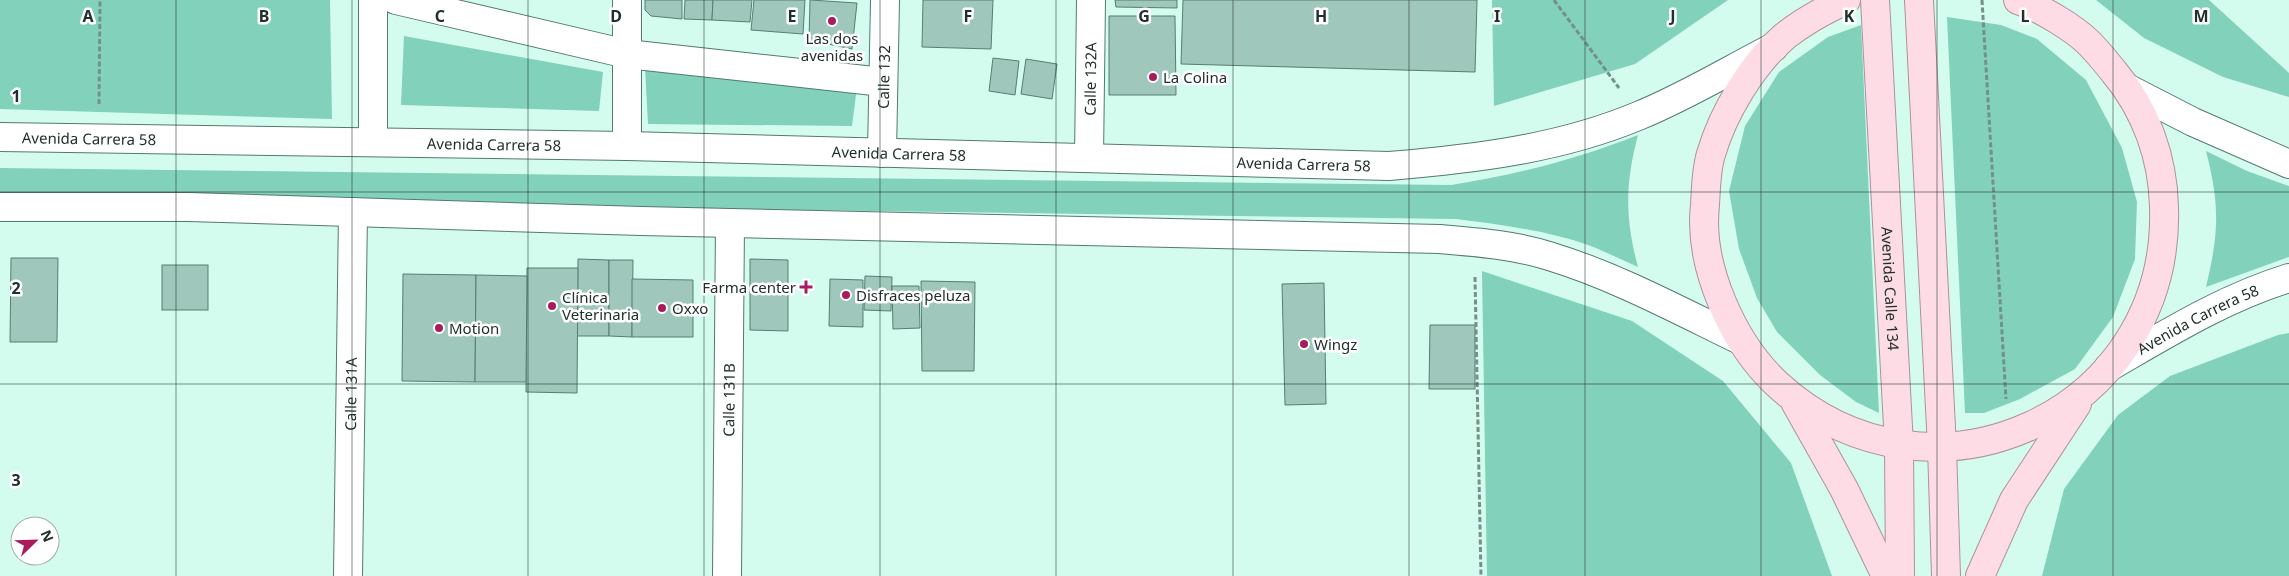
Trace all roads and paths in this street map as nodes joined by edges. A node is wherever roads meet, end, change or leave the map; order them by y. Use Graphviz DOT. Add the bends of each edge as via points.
graph roads {
  1 [pos="100,0"];
  2 [pos="373,0"];
  3 [pos="396,0"];
  4 [pos="626,0"];
  5 [pos="885,0"];
  6 [pos="1091,0"];
  7 [pos="1554,0"];
  8 [pos="1806,0"];
  9 [pos="1846,0"];
  10 [pos="1875,0"];
  11 [pos="1919,0"];
  12 [pos="1982,0"];
  13 [pos="2028,2"];
  14 [pos="1780,41"];
  15 [pos="627,54"];
  16 [pos="883,82"];
  17 [pos="2127,88"];
  18 [pos="1620,90"];
  19 [pos="0,137"];
  20 [pos="98,138"];
  21 [pos="373,142"];
  22 [pos="627,146"];
  23 [pos="882,153"];
  24 [pos="1089,158"];
  25 [pos="2289,164"];
  26 [pos="0,207"];
  27 [pos="352,212"];
  28 [pos="730,223"];
  29 [pos="1475,275"];
  30 [pos="2289,278"];
  31 [pos="1740,340"];
  32 [pos="2110,367"];
  33 [pos="2085,392"];
  34 [pos="1793,398"];
  35 [pos="2008,435"];
  36 [pos="1900,445"];
  37 [pos="1942,447"];
  38 [pos="348,576"];
  39 [pos="727,576"];
  40 [pos="1481,576"];
  41 [pos="1886,576"];
  42 [pos="1900,576"];
  43 [pos="1946,576"];
  44 [pos="1980,576"];
  1 -- 20 [label="path"];
  2 -- 21 [label="main road"];
  3 -- 15 [label="main road"];
  4 -- 15 [label="main road"];
  5 -- 16 [label="main road, Calle 132"];
  6 -- 24 [label="main road, Calle 132A"];
  7 -- 18 [label="path"];
  8 -- 14 [label="main road"];
  9 -- 14 [label="main road" via="1816,14"];
  10 -- 36 [label="main road, Avenida Calle 134"];
  11 -- 37 [label="main road"];
  12 -- 35 [label="path"];
  13 -- 17 [label="main road" via="2087,40"];
  14 -- 24 [label="main road, Avenida Carrera 58" via="1639,116 1575,138 1478,158 1389,166"];
  14 -- 31 [label="main road" via="1735,97 1710,156 1703,219 1713,282"];
  15 -- 16 [label="main road"];
  15 -- 22 [label="main road"];
  16 -- 23 [label="main road, Calle 132"];
  17 -- 25 [label="main road" via="2193,122"];
  17 -- 32 [label="main road" via="2150,133 2163,181 2165,231 2157,280 2138,326"];
  19 -- 20 [label="main road, Avenida Carrera 58"];
  20 -- 21 [label="main road, Avenida Carrera 58"];
  21 -- 22 [label="main road, Avenida Carrera 58"];
  22 -- 23 [label="main road, Avenida Carrera 58"];
  23 -- 24 [label="main road, Avenida Carrera 58"];
  26 -- 27 [label="main road" via="188,207"];
  27 -- 28 [label="main road"];
  27 -- 38 [label="main road, Calle 131A"];
  28 -- 31 [label="main road" via="1440,239 1481,243 1548,256 1622,283"];
  28 -- 39 [label="main road, Calle 131B"];
  29 -- 40 [label="path"];
  30 -- 32 [label="main road, Avenida Carrera 58" via="2211,308"];
  31 -- 34 [label="main road" via="1764,372"];
  32 -- 33 [label="main road"];
  33 -- 35 [label="main road" via="2061,410"];
  33 -- 44 [label="main road" via="2014,500"];
  34 -- 36 [label="main road" via="1844,428"];
  34 -- 41 [label="main road" via="1844,489"];
  35 -- 37 [label="main road" via="1976,444"];
  36 -- 37 [label="main road"];
  36 -- 42 [label="main road, Avenida Calle 134"];
  37 -- 43 [label="main road"];
}
